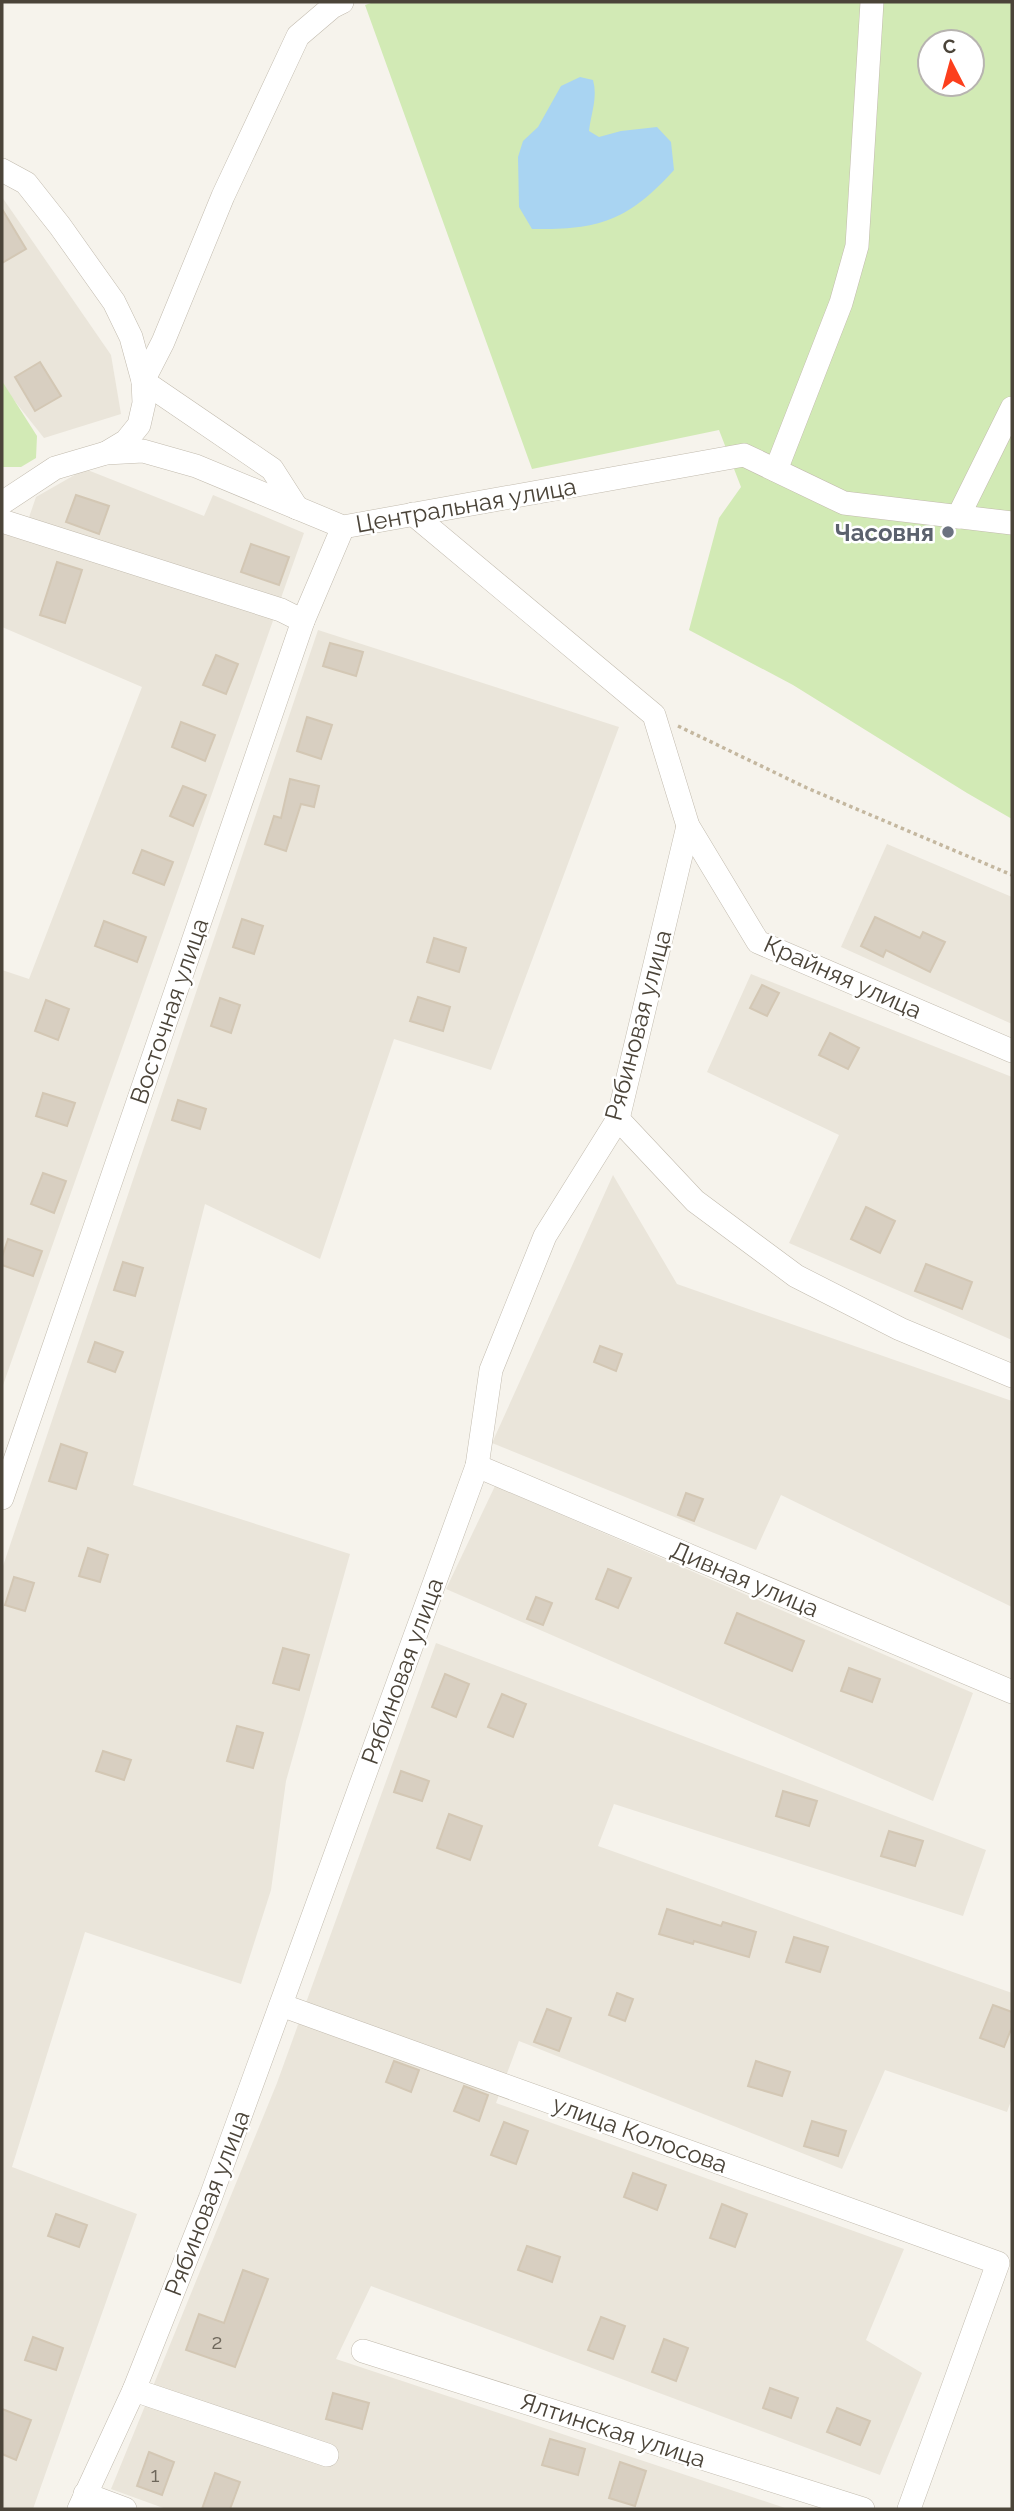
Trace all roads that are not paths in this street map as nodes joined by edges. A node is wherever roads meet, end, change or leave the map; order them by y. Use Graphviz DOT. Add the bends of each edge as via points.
graph roads {
  1 [pos="342,2"];
  2 [pos="872,2"];
  3 [pos="2,170"];
  4 [pos="143,381"];
  5 [pos="1012,408"];
  6 [pos="106,453"];
  7 [pos="776,470"];
  8 [pos="2,503"];
  9 [pos="298,508"];
  10 [pos="413,514"];
  11 [pos="958,517"];
  12 [pos="2,521"];
  13 [pos="1012,523"];
  14 [pos="343,527"];
  15 [pos="303,621"];
  16 [pos="688,826"];
  17 [pos="1012,1051"];
  18 [pos="618,1119"];
  19 [pos="1012,1376"];
  20 [pos="477,1466"];
  21 [pos="2,1498"];
  22 [pos="1012,1692"];
  23 [pos="281,2005"];
  24 [pos="363,2351"];
  25 [pos="134,2390"];
  26 [pos="327,2455"];
  27 [pos="82,2502"];
  28 [pos="125,2509"];
  29 [pos="863,2509"];
  30 [pos="909,2509"];
  1 -- 4 [label="street" via="298,36"];
  2 -- 7 [label="street" via="857,246 841,303"];
  3 -- 4 [label="street" via="26,183 114,302 131,337"];
  4 -- 6 [label="street" via="139,425 126,441"];
  4 -- 9 [label="street" via="272,469"];
  5 -- 11 [label="street"];
  6 -- 8 [label="street, Центральная улица" via="55,468"];
  6 -- 9 [label="street, Центральная улица" via="143,451"];
  7 -- 10 [label="street, Центральная улица" via="744,454"];
  7 -- 11 [label="street" via="844,503"];
  9 -- 14 [label="street, Центральная улица"];
  10 -- 14 [label="street, Центральная улица"];
  10 -- 16 [label="street, Крайняя улица" via="654,715"];
  11 -- 13 [label="street"];
  12 -- 15 [label="street" via="281,610"];
  14 -- 15 [label="street, Восточная улица"];
  15 -- 21 [label="street, Восточная улица"];
  16 -- 17 [label="street, Крайняя улица" via="758,942"];
  16 -- 18 [label="street, Рябиновая улица"];
  18 -- 19 [label="street" via="695,1200 796,1276 900,1329"];
  18 -- 20 [label="street, Рябиновая улица" via="545,1236 491,1370"];
  20 -- 22 [label="street, Дивная улица"];
  20 -- 23 [label="street, Рябиновая улица"];
  23 -- 25 [label="street, Рябиновая улица"];
  23 -- 30 [label="street, улица Колосова" via="998,2263"];
  24 -- 29 [label="street, Ялтинская улица"];
  25 -- 26 [label="street"];
  25 -- 27 [label="street, Рябиновая улица"];
  27 -- 28 [label="street"];
}
